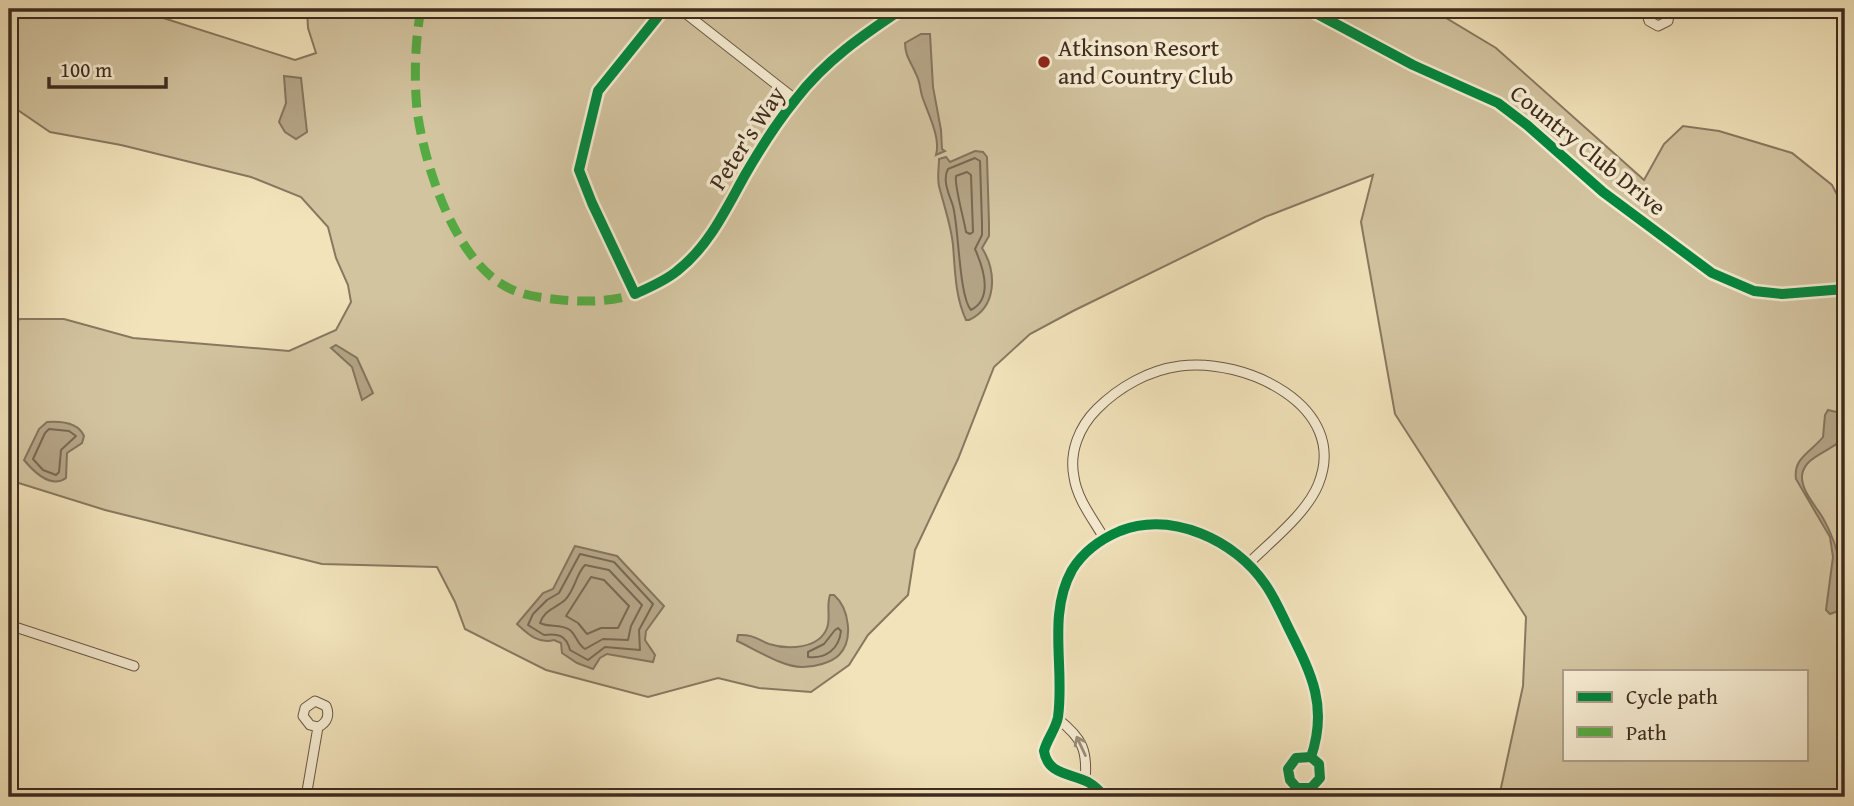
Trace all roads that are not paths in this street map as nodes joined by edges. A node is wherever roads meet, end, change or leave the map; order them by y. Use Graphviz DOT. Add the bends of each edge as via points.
graph roads {
  1 [pos="664,9"];
  2 [pos="681,9"];
  3 [pos="902,9"];
  4 [pos="1308,9"];
  5 [pos="1646,9"];
  6 [pos="1670,9"];
  7 [pos="795,99"];
  8 [pos="1845,289"];
  9 [pos="1104,538"];
  10 [pos="1248,564"];
  11 [pos="9,625"];
  12 [pos="134,666"];
  13 [pos="1058,719"];
  14 [pos="318,727"];
  15 [pos="1311,757"];
  16 [pos="1086,781"];
  17 [pos="306,797"];
  18 [pos="1105,797"];
  1 -- 7 [label="street, Peter's Way" via="598,91 579,170 635,294 679,270 707,239"];
  2 -- 7 [label="street"];
  3 -- 7 [label="street, Peter's Way" via="831,60"];
  4 -- 8 [label="street, Country Club Drive" via="1413,65 1498,103 1603,192 1712,273 1754,291 1782,294"];
  5 -- 6 [label="street" via="1648,21 1658,26 1668,21"];
  9 -- 10 [label="street" via="1131,527 1167,525 1219,542"];
  9 -- 10 [label="street" via="1074,480 1073,452 1083,427 1107,400 1137,380 1181,366 1227,367 1261,378 1292,398 1316,426 1324,452 1321,479 1308,503"];
  9 -- 13 [label="street" via="1079,561 1062,594"];
  10 -- 15 [label="street" via="1275,601 1318,696"];
  11 -- 12 [label="street"];
  16 -- 13 [label="street, one-way" via="1084,749 1075,733"];
  13 -- 16 [label="street" via="1046,744 1046,759 1055,770"];
  14 -- 17 [label="street"];
  16 -- 18 [label="street"];
}
